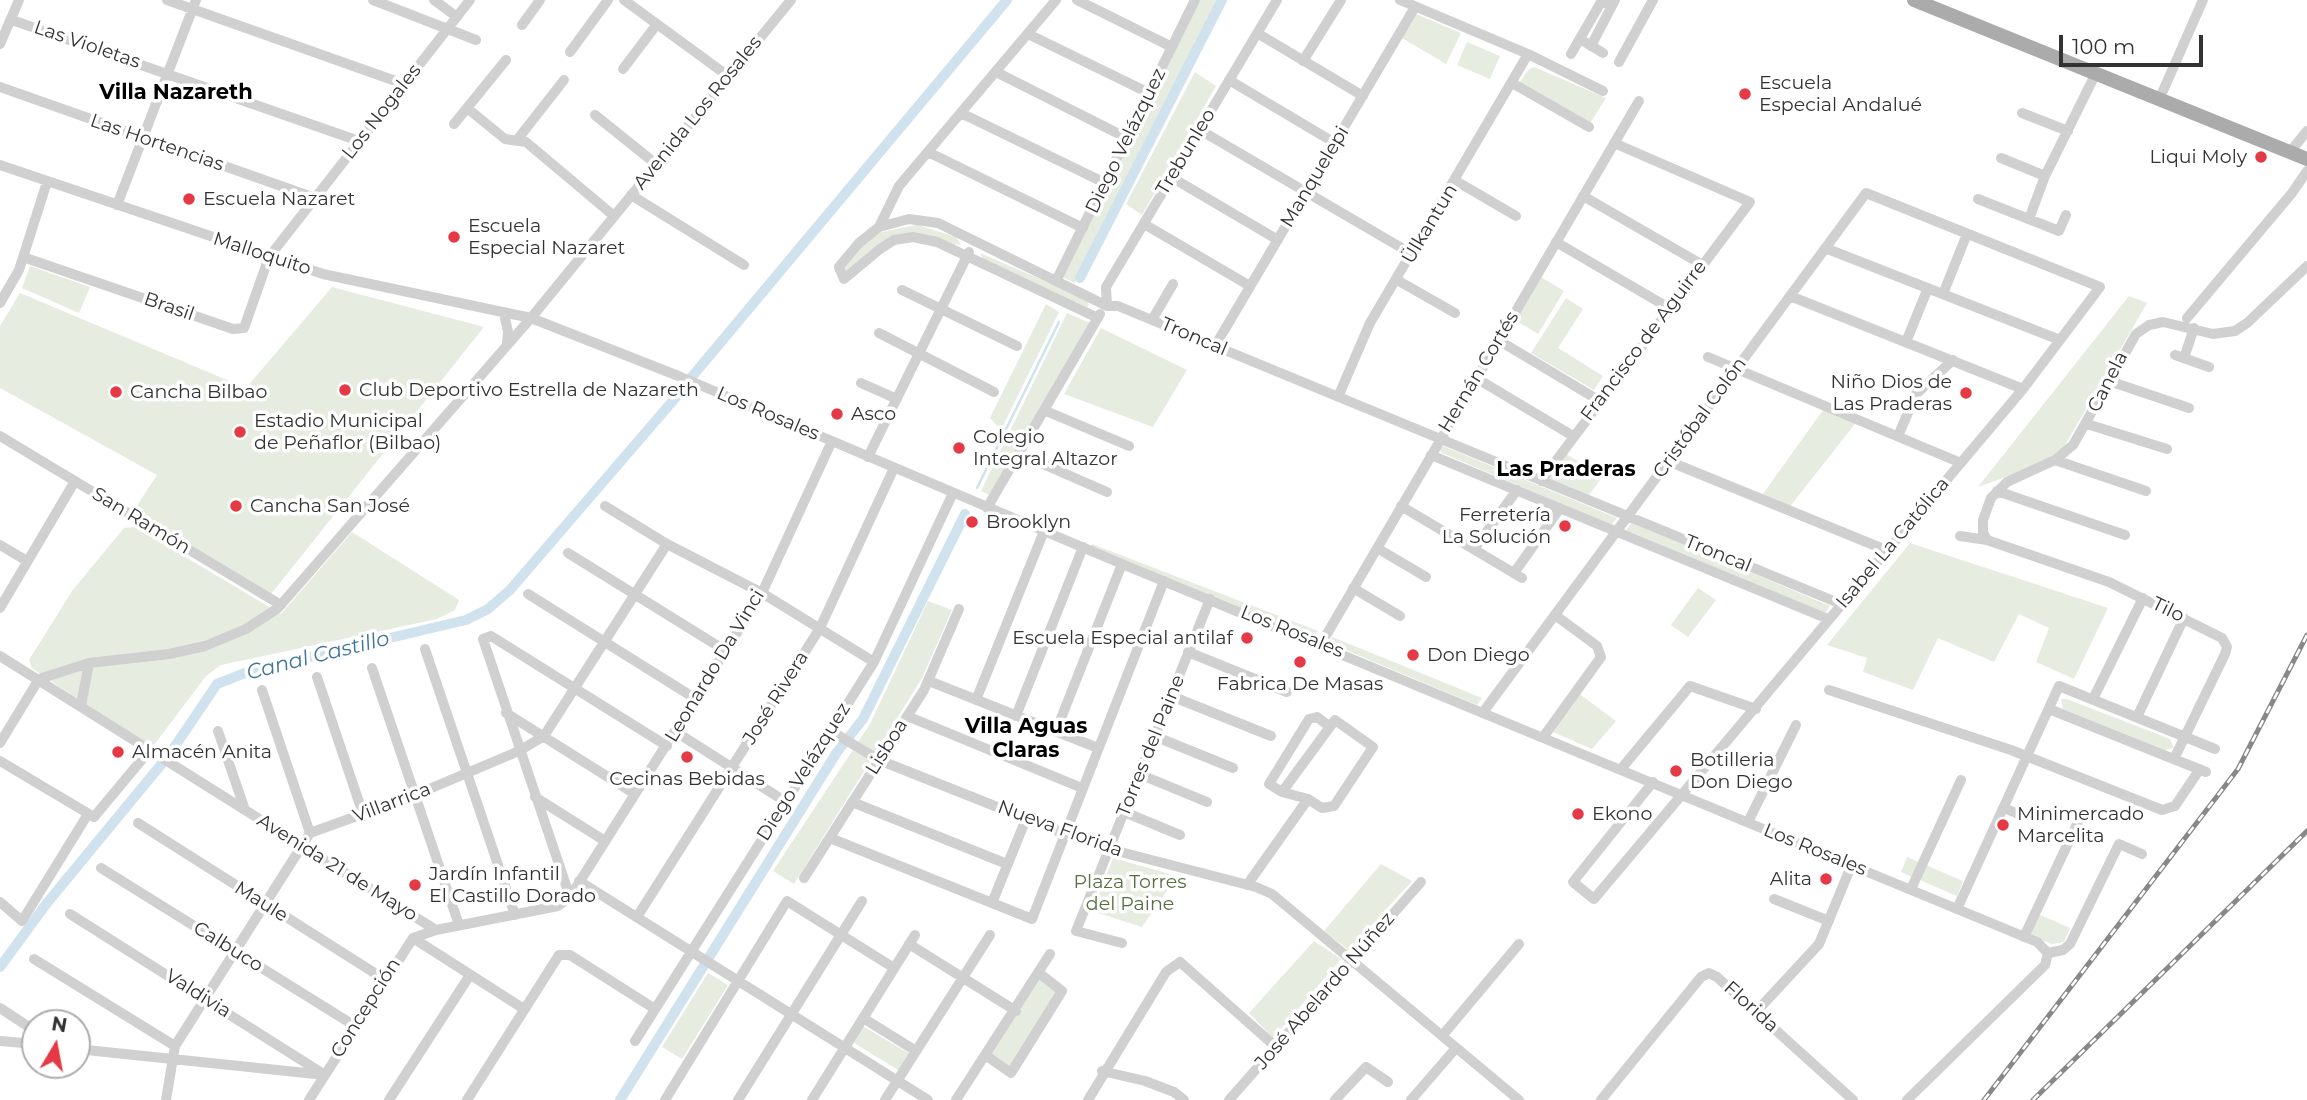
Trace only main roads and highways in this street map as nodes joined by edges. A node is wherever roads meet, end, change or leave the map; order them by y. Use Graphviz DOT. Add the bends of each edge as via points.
graph roads {
  1 [pos="1914,0"];
  2 [pos="2307,159"];
  1 -- 2 [label="main road"];
}
